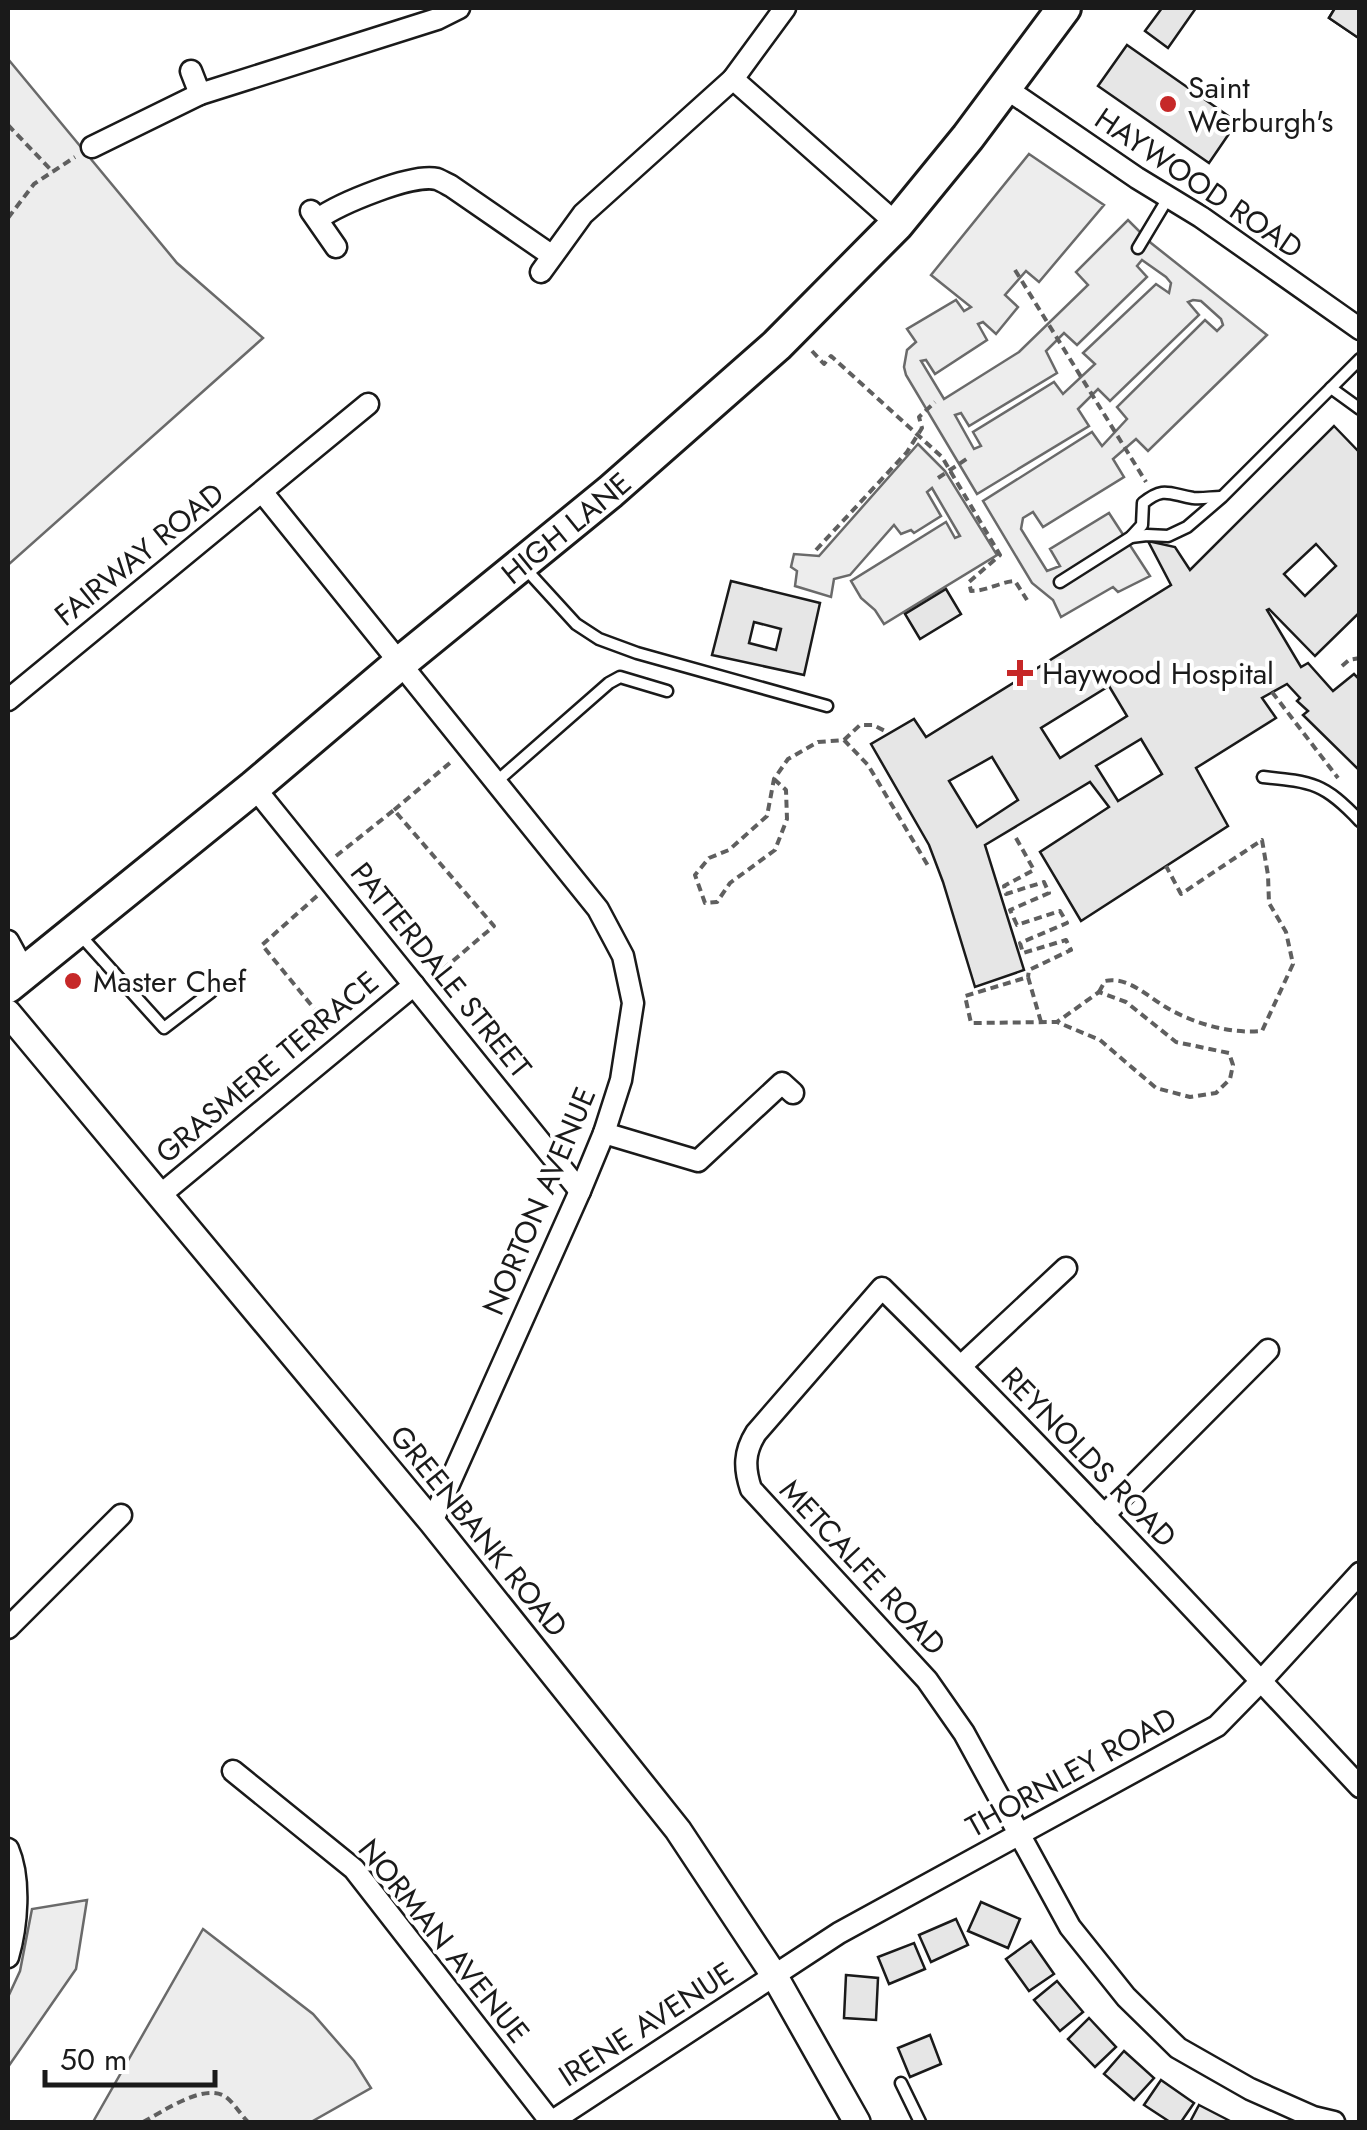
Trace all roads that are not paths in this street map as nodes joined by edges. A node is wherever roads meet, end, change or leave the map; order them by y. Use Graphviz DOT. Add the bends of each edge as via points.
graph roads {
  1 [pos="460,8"];
  2 [pos="786,8"];
  3 [pos="1064,8"];
  4 [pos="191,71"];
  5 [pos="732,79"];
  6 [pos="1004,87"];
  7 [pos="200,94"];
  8 [pos="92,147"];
  9 [pos="1168,197"];
  10 [pos="897,224"];
  11 [pos="336,247"];
  12 [pos="1138,248"];
  13 [pos="1360,329"];
  14 [pos="1360,359"];
  15 [pos="1331,388"];
  16 [pos="368,404"];
  17 [pos="1360,409"];
  18 [pos="263,493"];
  19 [pos="1222,497"];
  20 [pos="1131,537"];
  21 [pos="522,564"];
  22 [pos="1060,582"];
  23 [pos="399,664"];
  24 [pos="667,691"];
  25 [pos="8,700"];
  26 [pos="828,706"];
  27 [pos="1263,777"];
  28 [pos="496,782"];
  29 [pos="254,787"];
  30 [pos="1360,821"];
  31 [pos="78,931"];
  32 [pos="8,941"];
  33 [pos="17,980"];
  34 [pos="416,987"];
  35 [pos="211,992"];
  36 [pos="8,1013"];
  37 [pos="794,1093"];
  38 [pos="604,1133"];
  39 [pos="580,1191"];
  40 [pos="159,1196"];
  41 [pos="1066,1268"];
  42 [pos="871,1300"];
  43 [pos="1268,1350"];
  44 [pos="961,1366"];
  45 [pos="121,1515"];
  46 [pos="1104,1515"];
  47 [pos="432,1522"];
  48 [pos="1360,1573"];
  49 [pos="8,1628"];
  50 [pos="1261,1681"];
  51 [pos="233,1771"];
  52 [pos="1360,1787"];
  53 [pos="1021,1834"];
  54 [pos="8,1849"];
  55 [pos="8,1957"];
  56 [pos="774,1975"];
  57 [pos="901,2084"];
  58 [pos="1312,2120"];
  59 [pos="551,2122"];
  60 [pos="857,2122"];
  61 [pos="920,2122"];
  62 [pos="1334,2122"];
  1 -- 7 [label="street"];
  2 -- 5 [label="street"];
  3 -- 6 [label="main road, HIGH LANE"];
  4 -- 7 [label="street"];
  5 -- 10 [label="street"];
  5 -- 11 [label="street" via="583,214 546,264 438,179 411,180 314,215"];
  6 -- 9 [label="street, HAYWOOD ROAD"];
  6 -- 10 [label="main road, HIGH LANE"];
  7 -- 8 [label="street"];
  9 -- 12 [label="lane"];
  9 -- 13 [label="street, HAYWOOD ROAD"];
  10 -- 21 [label="main road, HIGH LANE" via="791,331"];
  14 -- 15 [label="lane"];
  15 -- 17 [label="lane"];
  15 -- 19 [label="lane"];
  16 -- 18 [label="street, FAIRWAY ROAD"];
  18 -- 23 [label="street, NORTON AVENUE"];
  18 -- 25 [label="street, FAIRWAY ROAD"];
  19 -- 20 [label="lane" via="1177,534"];
  19 -- 20 [label="lane" via="1162,491 1143,503 1142,526"];
  20 -- 22 [label="lane"];
  21 -- 23 [label="main road, HIGH LANE"];
  21 -- 26 [label="lane" via="576,624 599,639"];
  23 -- 28 [label="street, NORTON AVENUE"];
  23 -- 29 [label="main road, HIGH LANE"];
  24 -- 28 [label="lane" via="620,676"];
  27 -- 30 [label="lane" via="1322,787"];
  28 -- 38 [label="street, NORTON AVENUE" via="598,909 623,956 633,1003 621,1080"];
  29 -- 31 [label="main road, HIGH LANE"];
  29 -- 34 [label="street, PATTERDALE STREET"];
  31 -- 33 [label="main road, HIGH LANE"];
  31 -- 35 [label="lane" via="164,1028"];
  32 -- 33 [label="street"];
  34 -- 39 [label="street, PATTERDALE STREET"];
  34 -- 40 [label="street, GRASMERE TERRACE"];
  36 -- 40 [label="street, GREENBANK ROAD"];
  37 -- 38 [label="street" via="782,1082 698,1161"];
  38 -- 39 [label="street, NORTON AVENUE"];
  39 -- 47 [label="street, NORTON AVENUE"];
  40 -- 47 [label="street, GREENBANK ROAD"];
  41 -- 44 [label="street"];
  42 -- 44 [label="street, REYNOLDS ROAD" via="882,1288"];
  42 -- 53 [label="street, METCALFE ROAD" via="756,1433 745,1460 747,1476 762,1503 927,1680"];
  43 -- 46 [label="street"];
  44 -- 46 [label="street, REYNOLDS ROAD"];
  45 -- 49 [label="street"];
  46 -- 50 [label="street, REYNOLDS ROAD"];
  47 -- 56 [label="street, GREENBANK ROAD" via="678,1830"];
  48 -- 50 [label="street, THORNLEY ROAD"];
  50 -- 52 [label="street, REYNOLDS ROAD"];
  50 -- 53 [label="street, THORNLEY ROAD" via="1216,1726"];
  51 -- 59 [label="street, NORMAN AVENUE" via="354,1869"];
  53 -- 56 [label="street, THORNLEY ROAD"];
  53 -- 58 [label="street" via="1070,1926 1139,2010 1178,2048"];
  54 -- 55 [label="street" via="16,1906"];
  56 -- 59 [label="street, IRENE AVENUE"];
  56 -- 60 [label="street, GREENBANK ROAD"];
  57 -- 61 [label="lane"];
  58 -- 62 [label="street"];
}
